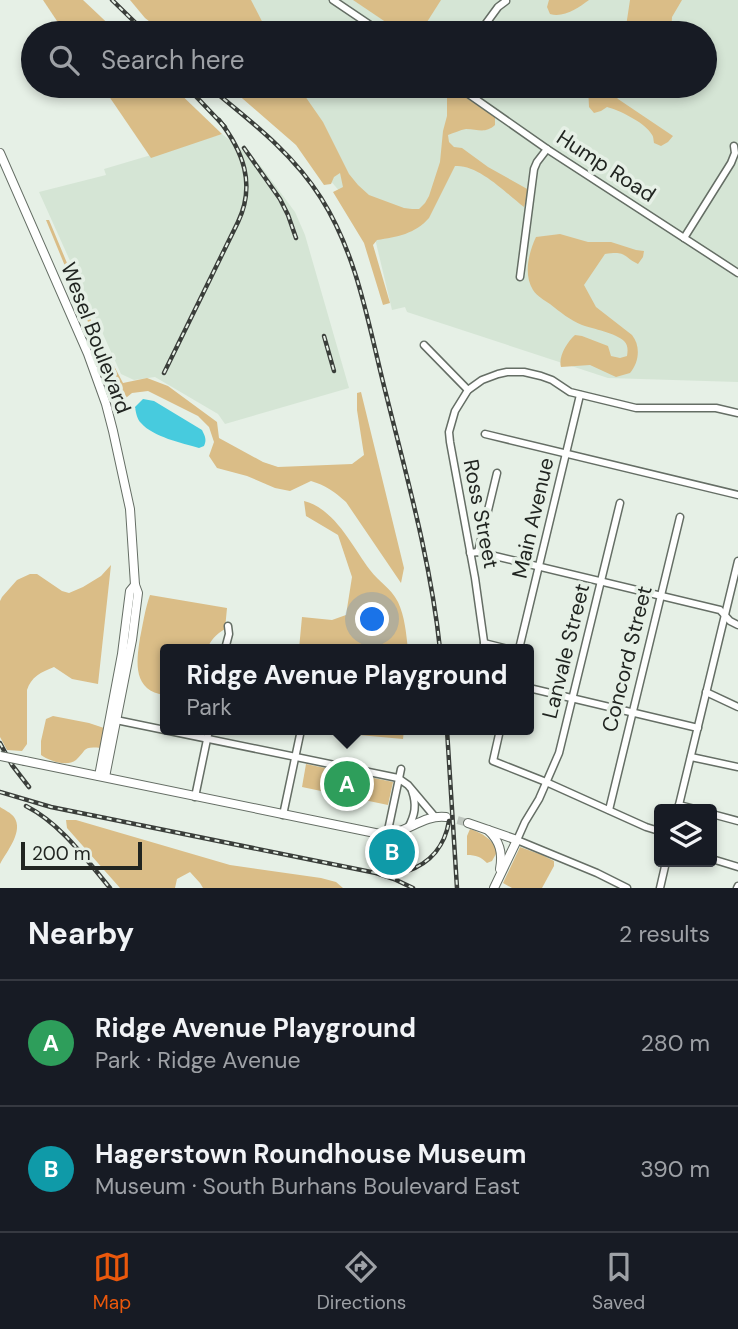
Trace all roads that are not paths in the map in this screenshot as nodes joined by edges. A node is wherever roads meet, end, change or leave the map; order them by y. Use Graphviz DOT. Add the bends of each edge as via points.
graph roads {
  1 [pos="333,0"];
  2 [pos="506,1"];
  3 [pos="365,21"];
  4 [pos="488,21"];
  5 [pos="474,98"];
  6 [pos="734,146"];
  7 [pos="547,149"];
  8 [pos="0,153"];
  9 [pos="684,238"];
  10 [pos="738,273"];
  11 [pos="520,277"];
  12 [pos="424,345"];
  13 [pos="468,390"];
  14 [pos="580,395"];
  15 [pos="736,413"];
  16 [pos="485,434"];
  17 [pos="566,453"];
  18 [pos="497,473"];
  19 [pos="738,495"];
  20 [pos="620,503"];
  21 [pos="680,517"];
  22 [pos="478,552"];
  23 [pos="470,553"];
  24 [pos="738,561"];
  25 [pos="539,567"];
  26 [pos="600,581"];
  27 [pos="135,585"];
  28 [pos="661,596"];
  29 [pos="725,616"];
  30 [pos="738,625"];
  31 [pos="228,626"];
  32 [pos="226,644"];
  33 [pos="485,644"];
  34 [pos="521,644"];
  35 [pos="534,689"];
  36 [pos="706,692"];
  37 [pos="572,698"];
  38 [pos="738,706"];
  39 [pos="633,712"];
  40 [pos="116,720"];
  41 [pos="698,728"];
  42 [pos="160,729"];
  43 [pos="188,735"];
  44 [pos="208,735"];
  45 [pos="300,735"];
  46 [pos="499,735"];
  47 [pos="207,739"];
  48 [pos="0,756"];
  49 [pos="295,757"];
  50 [pos="691,757"];
  51 [pos="738,767"];
  52 [pos="401,769"];
  53 [pos="102,776"];
  54 [pos="398,778"];
  55 [pos="546,782"];
  56 [pos="412,789"];
  57 [pos="195,797"];
  58 [pos="680,804"];
  59 [pos="609,810"];
  60 [pos="283,815"];
  61 [pos="717,815"];
  62 [pos="435,817"];
  63 [pos="446,817"];
  64 [pos="738,821"];
  65 [pos="468,823"];
  66 [pos="408,828"];
  67 [pos="486,828"];
  68 [pos="654,829"];
  69 [pos="387,835"];
  70 [pos="517,841"];
  71 [pos="717,861"];
  72 [pos="665,867"];
  73 [pos="738,867"];
  74 [pos="612,880"];
  75 [pos="496,885"];
  76 [pos="608,888"];
  77 [pos="627,888"];
  78 [pos="660,888"];
  1 -- 3 [label="street"];
  2 -- 4 [label="street"];
  5 -- 7 [label="street, Hump Road"];
  6 -- 9 [label="street" via="731,163"];
  7 -- 9 [label="street, Hump Road"];
  7 -- 11 [label="street" via="534,169"];
  8 -- 27 [label="main road, Wesel Boulevard" via="106,404 130,509"];
  9 -- 10 [label="street, Hump Road"];
  12 -- 13 [label="street"];
  13 -- 14 [label="street" via="490,376 514,372 546,377"];
  13 -- 23 [label="street, Ross Street" via="449,432"];
  14 -- 15 [label="street" via="643,409 716,408"];
  14 -- 17 [label="street, Main Avenue"];
  16 -- 17 [label="street"];
  17 -- 19 [label="street"];
  17 -- 25 [label="street, Main Avenue"];
  18 -- 22 [label="street"];
  20 -- 26 [label="street, Lanvale Street"];
  21 -- 28 [label="street, Concord Street"];
  22 -- 23 [label="street"];
  22 -- 25 [label="street"];
  23 -- 33 [label="street, Ross Street"];
  24 -- 29 [label="street"];
  25 -- 26 [label="street"];
  25 -- 34 [label="street, Main Avenue"];
  26 -- 28 [label="street"];
  26 -- 37 [label="street, Lanvale Street"];
  27 -- 40 [label="main road, Wesel Boulevard" via="132,640"];
  27 -- 53 [label="main road, Wesel Boulevard" via="130,591"];
  28 -- 29 [label="street" via="720,610"];
  28 -- 39 [label="street, Concord Street"];
  29 -- 30 [label="street"];
  29 -- 36 [label="street"];
  31 -- 32 [label="street"];
  35 -- 37 [label="street"];
  36 -- 38 [label="street"];
  36 -- 41 [label="street"];
  37 -- 39 [label="street"];
  37 -- 55 [label="street, Lanvale Street" via="559,753"];
  39 -- 41 [label="street"];
  39 -- 59 [label="street, Concord Street"];
  40 -- 42 [label="street"];
  40 -- 53 [label="main road, Wesel Boulevard"];
  41 -- 50 [label="street"];
  43 -- 47 [label="street"];
  44 -- 47 [label="street"];
  45 -- 49 [label="street"];
  46 -- 55 [label="street" via="493,761"];
  47 -- 49 [label="street"];
  47 -- 57 [label="street"];
  48 -- 53 [label="main road, bridge"];
  49 -- 54 [label="street"];
  49 -- 60 [label="street"];
  50 -- 51 [label="street"];
  50 -- 58 [label="street"];
  52 -- 54 [label="street"];
  53 -- 57 [label="main road"];
  54 -- 56 [label="street"];
  54 -- 69 [label="street"];
  55 -- 59 [label="street"];
  55 -- 70 [label="street, Lanvale Street"];
  56 -- 62 [label="street"];
  56 -- 66 [label="street" via="415,812"];
  57 -- 60 [label="main road"];
  59 -- 68 [label="street"];
  60 -- 69 [label="main road"];
  61 -- 64 [label="street"];
  62 -- 63 [label="main road"];
  62 -- 66 [label="main road"];
  65 -- 67 [label="main road"];
  66 -- 69 [label="main road"];
  67 -- 70 [label="main road"];
  67 -- 75 [label="main road" via="502,854"];
  70 -- 74 [label="street"];
  70 -- 75 [label="main road"];
  71 -- 73 [label="street"];
  72 -- 78 [label="street"];
  74 -- 76 [label="street"];
  74 -- 77 [label="street"];
}
